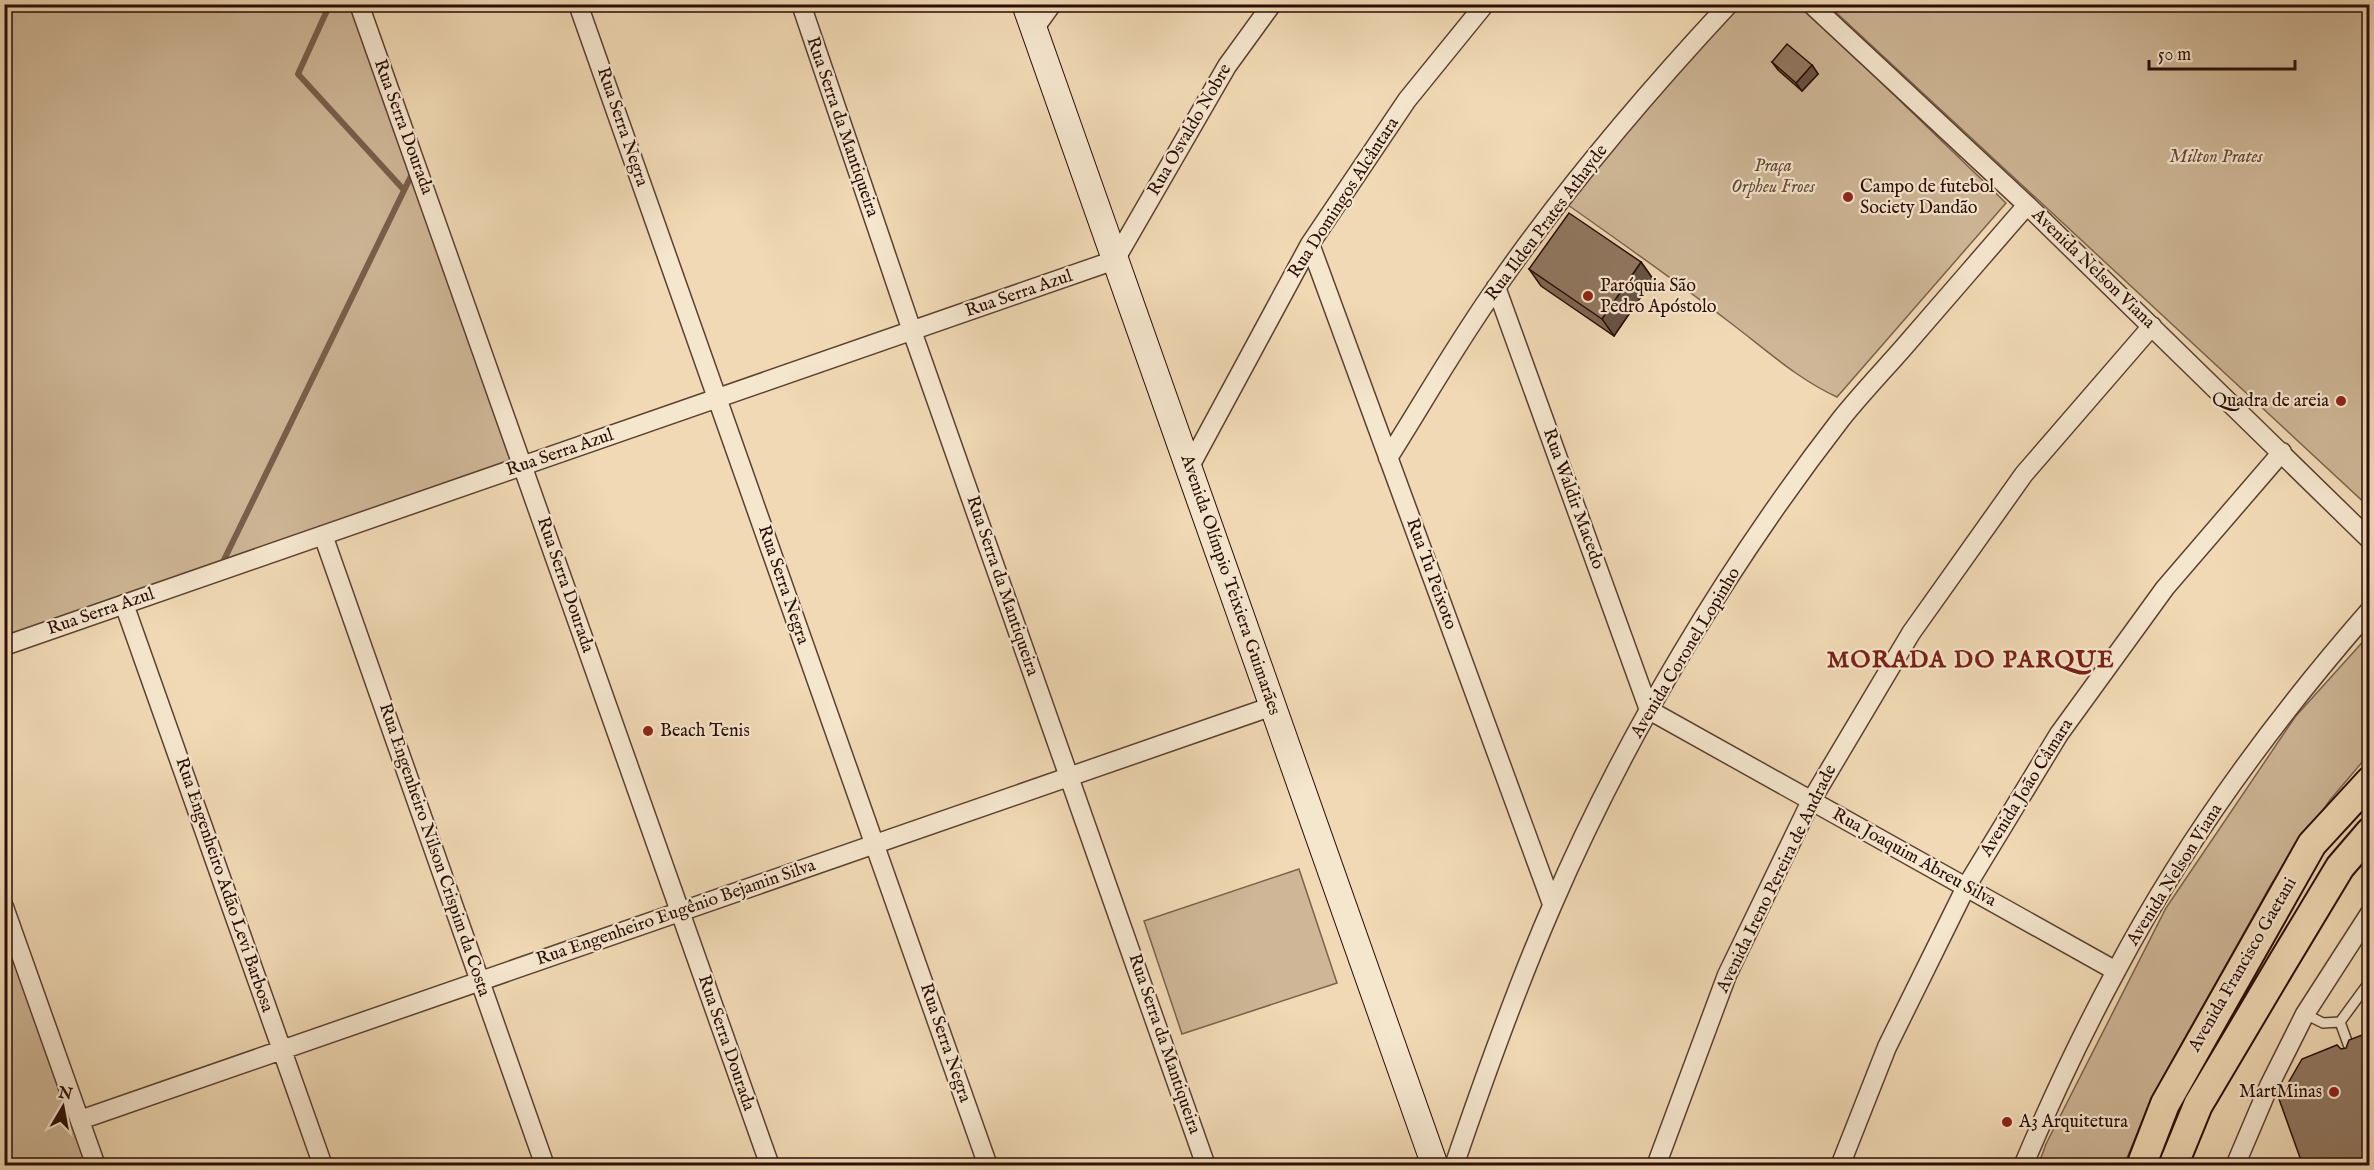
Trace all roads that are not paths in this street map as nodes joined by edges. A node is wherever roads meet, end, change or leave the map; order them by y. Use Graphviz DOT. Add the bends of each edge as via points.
graph roads {
  1 [pos="359,4"];
  2 [pos="578,4"];
  3 [pos="801,4"];
  4 [pos="1025,4"];
  5 [pos="1052,4"];
  6 [pos="1272,4"];
  7 [pos="1485,4"];
  8 [pos="1729,4"];
  9 [pos="1811,4"];
  10 [pos="1034,29"];
  11 [pos="2027,206"];
  12 [pos="1310,244"];
  13 [pos="1115,260"];
  14 [pos="1496,287"];
  15 [pos="2152,326"];
  16 [pos="912,331"];
  17 [pos="718,398"];
  18 [pos="2282,452"];
  19 [pos="1388,458"];
  20 [pos="523,466"];
  21 [pos="1189,468"];
  22 [pos="323,535"];
  23 [pos="2370,540"];
  24 [pos="124,604"];
  25 [pos="2370,610"];
  26 [pos="4,646"];
  27 [pos="1273,706"];
  28 [pos="1649,710"];
  29 [pos="1069,777"];
  30 [pos="2370,781"];
  31 [pos="1811,801"];
  32 [pos="2370,832"];
  33 [pos="875,844"];
  34 [pos="1966,887"];
  35 [pos="1552,904"];
  36 [pos="4,907"];
  37 [pos="680,912"];
  38 [pos="2370,913"];
  39 [pos="2116,971"];
  40 [pos="480,981"];
  41 [pos="2370,981"];
  42 [pos="2305,1014"];
  43 [pos="2340,1022"];
  44 [pos="282,1050"];
  45 [pos="2352,1055"];
  46 [pos="80,1120"];
  47 [pos="96,1166"];
  48 [pos="323,1166"];
  49 [pos="545,1166"];
  50 [pos="770,1166"];
  51 [pos="988,1166"];
  52 [pos="1206,1166"];
  53 [pos="1435,1166"];
  54 [pos="1454,1166"];
  55 [pos="1656,1166"];
  56 [pos="1840,1166"];
  57 [pos="2023,1166"];
  58 [pos="2141,1166"];
  59 [pos="2173,1166"];
  60 [pos="2235,1166"];
  1 -- 20 [label="street, Rua Serra Dourada"];
  2 -- 17 [label="street, Rua Serra Negra"];
  3 -- 16 [label="street, Rua Serra da Mantiqueira"];
  4 -- 10 [label="street, Avenida Olímpio Teixiera Guimarães"];
  5 -- 10 [label="street"];
  6 -- 13 [label="street, Rua Osvaldo Nobre" via="1227,66"];
  7 -- 12 [label="street, Rua Domingos Alcântara" via="1407,100"];
  8 -- 14 [label="street, Rua Ildeu Prates Athayde" via="1664,73 1562,197"];
  9 -- 11 [label="street, Avenida Nelson Viana"];
  10 -- 13 [label="street, Avenida Olímpio Teixiera Guimarães"];
  11 -- 15 [label="street, Avenida Nelson Viana"];
  11 -- 28 [label="street, Avenida Coronel Lopinho" via="1842,418 1760,532"];
  12 -- 19 [label="street, Rua Tu Peixoto"];
  12 -- 21 [label="street, Rua Domingos Alcântara"];
  13 -- 16 [label="street, Rua Serra Azul"];
  13 -- 21 [label="street, Avenida Olímpio Teixiera Guimarães"];
  14 -- 19 [label="street, Rua Ildeu Prates Athayde"];
  14 -- 28 [label="street, Rua Waldir Macedo"];
  15 -- 18 [label="street, Avenida Nelson Viana"];
  15 -- 31 [label="street, Avenida Ireno Pereira de Andrade" via="2024,474 1911,633"];
  16 -- 17 [label="street, Rua Serra Azul"];
  16 -- 29 [label="street, Rua Serra da Mantiqueira"];
  17 -- 20 [label="street, Rua Serra Azul"];
  17 -- 33 [label="street, Rua Serra Negra"];
  18 -- 23 [label="street, Avenida Nelson Viana"];
  18 -- 34 [label="street, Avenida João Câmara" via="2165,588 2073,714"];
  19 -- 35 [label="street, Rua Tu Peixoto"];
  20 -- 22 [label="street, Rua Serra Azul"];
  20 -- 37 [label="street, Rua Serra Dourada"];
  21 -- 27 [label="street, Avenida Olímpio Teixiera Guimarães"];
  22 -- 24 [label="street, Rua Serra Azul"];
  22 -- 40 [label="street, Rua Engenheiro Nilson Crispim da Costa"];
  24 -- 26 [label="street, Rua Serra Azul"];
  24 -- 44 [label="street, Rua Engenheiro Adão Levi Barbosa"];
  25 -- 39 [label="street, Avenida Nelson Viana" via="2321,665 2246,763 2178,865"];
  27 -- 29 [label="street, Rua Engenheiro Eugênio Bejamin Silva"];
  27 -- 53 [label="street, Avenida Olímpio Teixiera Guimarães"];
  28 -- 31 [label="street, Rua Joaquim Abreu Silva"];
  28 -- 35 [label="street, Avenida Coronel Lopinho"];
  29 -- 33 [label="street, Rua Engenheiro Eugênio Bejamin Silva"];
  29 -- 52 [label="street, Rua Serra da Mantiqueira"];
  30 -- 58 [label="main road, Avenida Francisco Gaetani" via="2312,844 2165,1104"];
  31 -- 34 [label="street, Rua Joaquim Abreu Silva"];
  31 -- 55 [label="street, Avenida Ireno Pereira de Andrade" via="1727,975"];
  32 -- 59 [label="main road" via="2340,867 2198,1105"];
  33 -- 37 [label="street, Rua Engenheiro Eugênio Bejamin Silva"];
  33 -- 51 [label="street, Rua Serra Negra"];
  34 -- 39 [label="street, Rua Joaquim Abreu Silva"];
  34 -- 56 [label="street, Avenida João Câmara" via="1887,1047"];
  35 -- 54 [label="street, Avenida Coronel Lopinho" via="1495,1047"];
  36 -- 46 [label="street"];
  37 -- 40 [label="street, Rua Engenheiro Eugênio Bejamin Silva"];
  37 -- 50 [label="street, Rua Serra Dourada"];
  38 -- 42 [label="street"];
  39 -- 57 [label="street, Avenida Nelson Viana" via="2060,1080"];
  40 -- 44 [label="street, Rua Engenheiro Eugênio Bejamin Silva"];
  40 -- 49 [label="street, Rua Engenheiro Nilson Crispim da Costa"];
  41 -- 43 [label="lane"];
  42 -- 43 [label="lane" via="2323,1023"];
  42 -- 60 [label="street"];
  43 -- 45 [label="lane"];
  44 -- 46 [label="street, Rua Engenheiro Eugênio Bejamin Silva"];
  44 -- 48 [label="street, Rua Engenheiro Adão Levi Barbosa"];
  46 -- 47 [label="street"];
}
